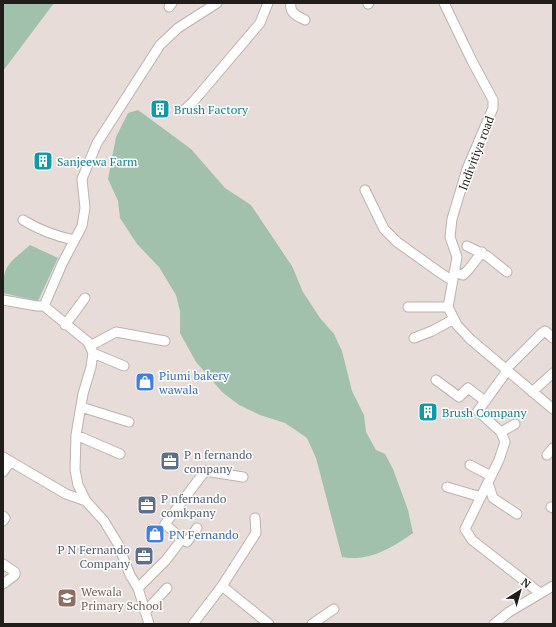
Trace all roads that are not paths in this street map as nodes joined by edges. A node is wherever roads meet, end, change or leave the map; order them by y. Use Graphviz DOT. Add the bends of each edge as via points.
graph roads {
  1 [pos="217,3"];
  2 [pos="268,3"];
  3 [pos="290,3"];
  4 [pos="444,3"];
  5 [pos="305,20"];
  6 [pos="184,110"];
  7 [pos="365,190"];
  8 [pos="23,220"];
  9 [pos="74,240"];
  10 [pos="467,246"];
  11 [pos="482,252"];
  12 [pos="507,272"];
  13 [pos="454,275"];
  14 [pos="85,298"];
  15 [pos="3,300"];
  16 [pos="44,306"];
  17 [pos="408,307"];
  18 [pos="448,307"];
  19 [pos="454,319"];
  20 [pos="65,325"];
  21 [pos="414,338"];
  22 [pos="553,338"];
  23 [pos="165,341"];
  24 [pos="91,349"];
  25 [pos="124,366"];
  26 [pos="506,370"];
  27 [pos="553,373"];
  28 [pos="436,380"];
  29 [pos="532,392"];
  30 [pos="485,401"];
  31 [pos="81,407"];
  32 [pos="553,409"];
  33 [pos="129,422"];
  34 [pos="515,424"];
  35 [pos="501,432"];
  36 [pos="76,435"];
  37 [pos="120,454"];
  38 [pos="7,459"];
  39 [pos="470,466"];
  40 [pos="3,472"];
  41 [pos="243,477"];
  42 [pos="490,480"];
  43 [pos="447,487"];
  44 [pos="481,497"];
  45 [pos="86,501"];
  46 [pos="517,514"];
  47 [pos="3,516"];
  48 [pos="255,518"];
  49 [pos="3,521"];
  50 [pos="197,528"];
  51 [pos="182,539"];
  52 [pos="3,564"];
  53 [pos="3,584"];
  54 [pos="222,586"];
  55 [pos="553,587"];
  56 [pos="138,588"];
  57 [pos="167,588"];
  58 [pos="540,593"];
  59 [pos="334,609"];
  60 [pos="145,612"];
  61 [pos="149,624"];
  62 [pos="193,624"];
  63 [pos="269,624"];
  64 [pos="312,624"];
  65 [pos="494,624"];
  1 -- 9 [label="street" via="178,28 160,45 101,137 82,179 85,208 82,226"];
  2 -- 6 [label="street" via="260,23"];
  3 -- 5 [label="street" via="292,13"];
  4 -- 13 [label="street, Indivitiya road" via="493,100 493,108 467,170 452,219 450,237 457,257"];
  7 -- 13 [label="street" via="384,229 397,242 448,278"];
  8 -- 9 [label="street" via="55,236"];
  9 -- 16 [label="street"];
  10 -- 11 [label="street"];
  11 -- 12 [label="street"];
  11 -- 13 [label="street" via="462,275"];
  13 -- 18 [label="street, Indivitiya road"];
  14 -- 20 [label="street"];
  15 -- 16 [label="street"];
  16 -- 20 [label="street"];
  17 -- 18 [label="street"];
  18 -- 19 [label="street"];
  19 -- 21 [label="street"];
  19 -- 26 [label="street" via="470,339"];
  20 -- 24 [label="street" via="88,342"];
  22 -- 26 [label="street" via="546,331 542,333"];
  23 -- 24 [label="street" via="116,332"];
  24 -- 25 [label="street"];
  24 -- 31 [label="street"];
  26 -- 29 [label="street"];
  26 -- 30 [label="street"];
  27 -- 29 [label="street"];
  28 -- 30 [label="street" via="459,397 468,388"];
  29 -- 32 [label="street"];
  30 -- 35 [label="street" via="478,411"];
  31 -- 33 [label="street"];
  31 -- 36 [label="street"];
  34 -- 35 [label="street"];
  35 -- 42 [label="street" via="505,442"];
  36 -- 37 [label="street"];
  36 -- 45 [label="street" via="75,470 78,485"];
  38 -- 40 [label="street"];
  38 -- 45 [label="street" via="66,494"];
  39 -- 42 [label="street"];
  41 -- 51 [label="street" via="205,471 165,524"];
  42 -- 44 [label="street"];
  42 -- 46 [label="street" via="493,498"];
  43 -- 44 [label="street"];
  44 -- 58 [label="street" via="465,530 472,540"];
  45 -- 56 [label="street" via="104,521 118,544"];
  47 -- 49 [label="street"];
  48 -- 54 [label="street" via="256,533"];
  50 -- 51 [label="street" via="188,542"];
  51 -- 56 [label="street" via="166,560"];
  52 -- 53 [label="street" via="15,572 15,575"];
  54 -- 62 [label="street"];
  54 -- 63 [label="street"];
  55 -- 58 [label="street"];
  56 -- 60 [label="street"];
  57 -- 60 [label="street"];
  58 -- 65 [label="street"];
  59 -- 64 [label="street"];
  60 -- 61 [label="street"];
}
